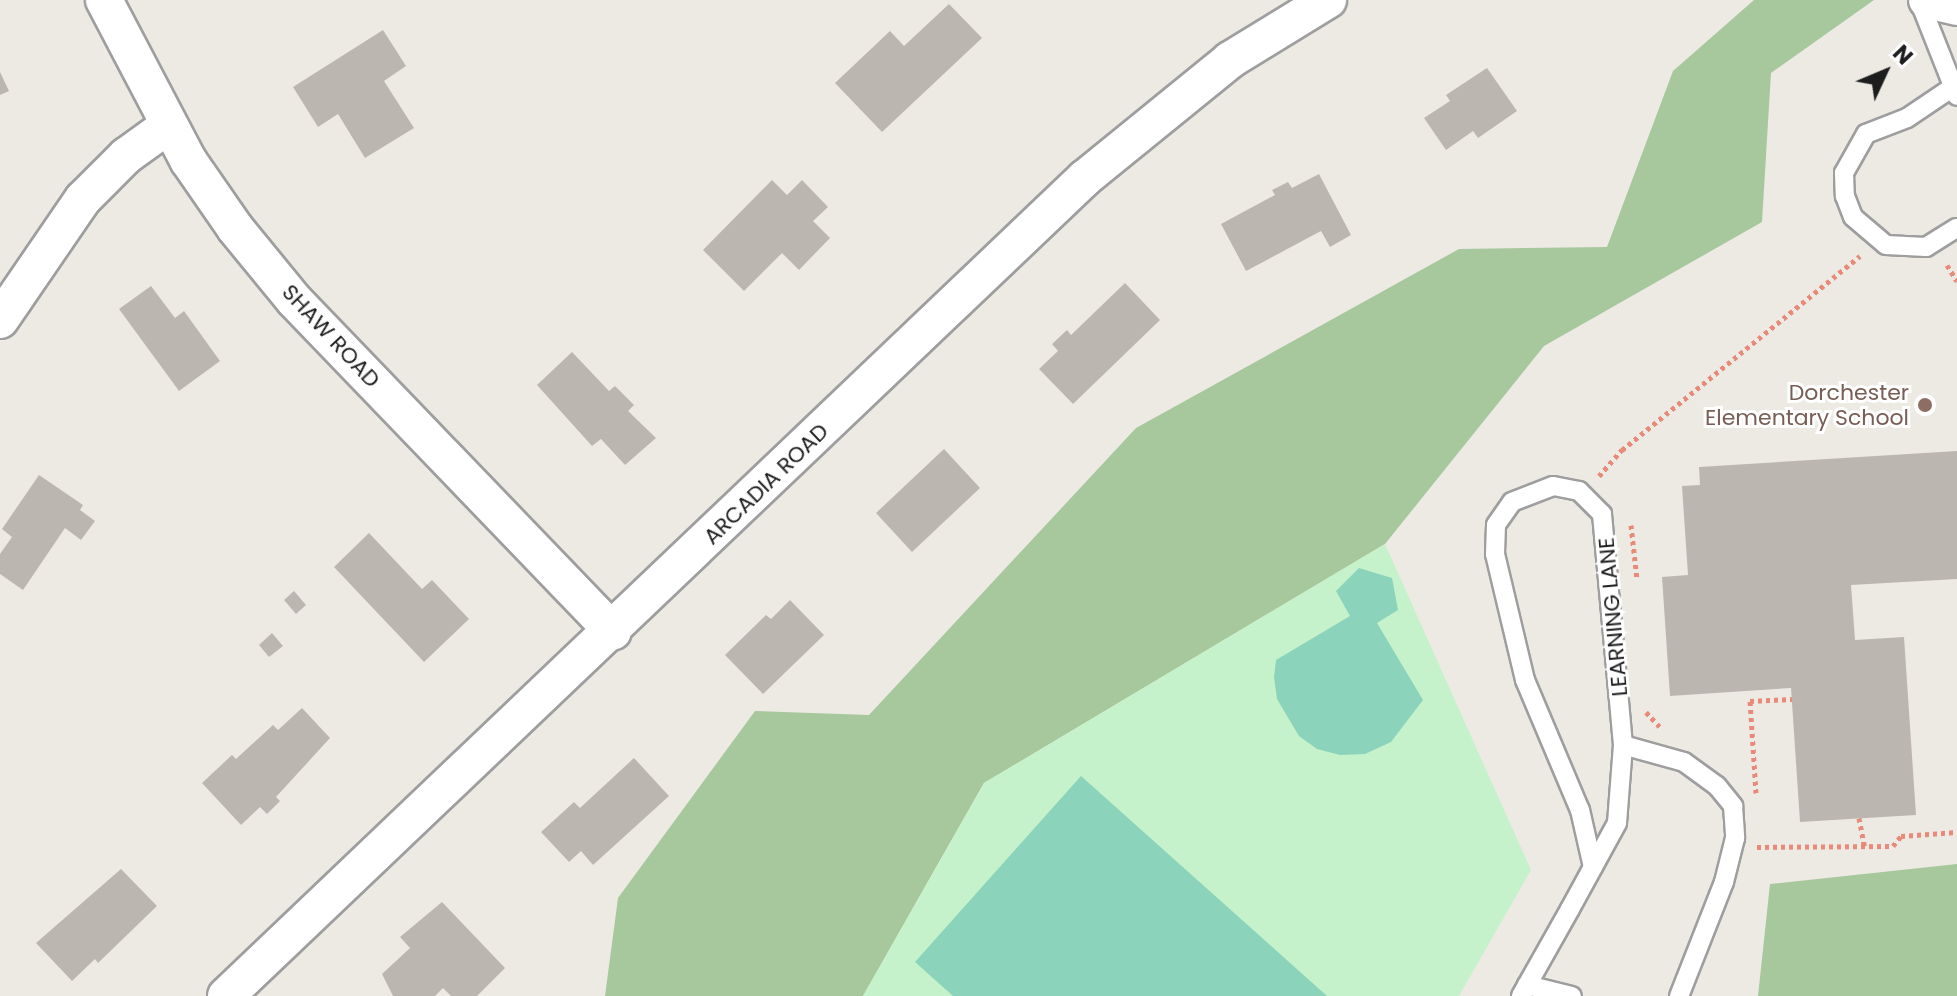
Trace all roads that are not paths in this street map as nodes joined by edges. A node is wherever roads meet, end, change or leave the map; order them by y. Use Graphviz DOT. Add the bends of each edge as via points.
graph roads {
  1 [pos="104,0"];
  2 [pos="1919,0"];
  3 [pos="1927,0"];
  4 [pos="1310,4"];
  5 [pos="1957,7"];
  6 [pos="1955,91"];
  7 [pos="169,125"];
  8 [pos="1957,228"];
  9 [pos="0,320"];
  10 [pos="613,631"];
  11 [pos="1623,745"];
  12 [pos="1593,867"];
  13 [pos="1524,990"];
  14 [pos="226,996"];
  15 [pos="1572,996"];
  16 [pos="1679,996"];
  1 -- 7 [label="street, SHAW ROAD"];
  2 -- 6 [label="lane"];
  3 -- 5 [label="street"];
  4 -- 10 [label="street, ARCADIA ROAD" via="1230,60 1085,178"];
  6 -- 8 [label="lane" via="1866,134 1844,173 1853,217 1875,238 1905,249 1926,247"];
  7 -- 9 [label="street" via="126,156 83,199"];
  7 -- 10 [label="street, SHAW ROAD" via="235,228 294,300"];
  10 -- 14 [label="street, ARCADIA ROAD"];
  11 -- 12 [label="lane, LEARNING LANE" via="1617,823"];
  11 -- 12 [label="lane, LEARNING LANE" via="1602,514 1583,495 1553,486 1512,502 1496,525 1495,554 1525,680 1580,810"];
  11 -- 16 [label="lane" via="1684,762 1717,786 1733,806 1732,851"];
  12 -- 13 [label="lane, LEARNING LANE"];
  13 -- 15 [label="lane"];
}
